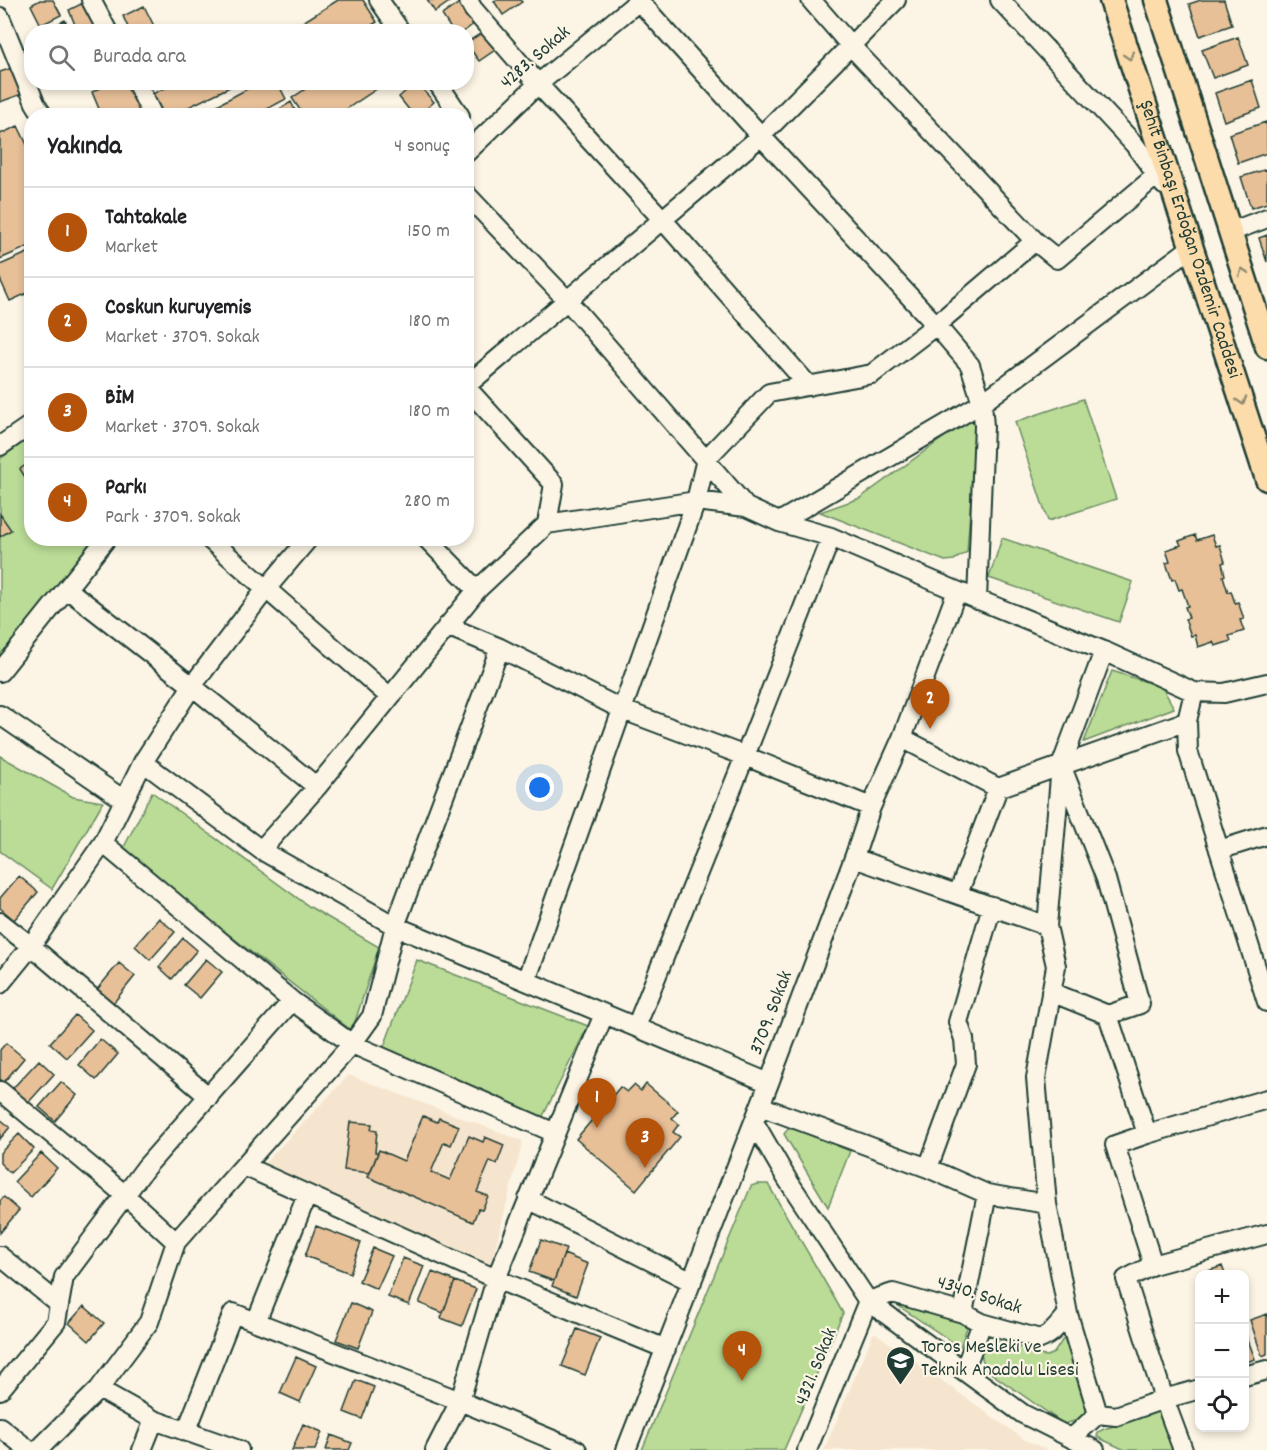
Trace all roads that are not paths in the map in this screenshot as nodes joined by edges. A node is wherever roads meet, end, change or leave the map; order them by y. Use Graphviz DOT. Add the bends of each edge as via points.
graph roads {
  1 [pos="91,0"];
  2 [pos="379,0"];
  3 [pos="468,0"];
  4 [pos="639,0"];
  5 [pos="811,0"];
  6 [pos="896,0"];
  7 [pos="1000,0"];
  8 [pos="1111,0"];
  9 [pos="1156,0"];
  10 [pos="0,17"];
  11 [pos="104,24"];
  12 [pos="396,24"];
  13 [pos="851,46"];
  14 [pos="24,76"];
  15 [pos="538,84"];
  16 [pos="30,90"];
  17 [pos="140,90"];
  18 [pos="442,90"];
  19 [pos="38,108"];
  20 [pos="149,108"];
  21 [pos="455,108"];
  22 [pos="761,135"];
  23 [pos="474,146"];
  24 [pos="1157,175"];
  25 [pos="474,202"];
  26 [pos="1177,204"];
  27 [pos="1267,218"];
  28 [pos="662,219"];
  29 [pos="1230,232"];
  30 [pos="1035,241"];
  31 [pos="1191,247"];
  32 [pos="567,300"];
  33 [pos="936,325"];
  34 [pos="1267,347"];
  35 [pos="474,379"];
  36 [pos="809,386"];
  37 [pos="474,395"];
  38 [pos="982,403"];
  39 [pos="24,430"];
  40 [pos="0,446"];
  41 [pos="706,459"];
  42 [pos="1267,479"];
  43 [pos="696,501"];
  44 [pos="746,507"];
  45 [pos="779,522"];
  46 [pos="547,524"];
  47 [pos="831,537"];
  48 [pos="101,546"];
  49 [pos="217,546"];
  50 [pos="303,546"];
  51 [pos="434,546"];
  52 [pos="67,589"];
  53 [pos="267,590"];
  54 [pos="477,590"];
  55 [pos="957,591"];
  56 [pos="978,600"];
  57 [pos="447,626"];
  58 [pos="500,648"];
  59 [pos="1104,651"];
  60 [pos="0,672"];
  61 [pos="1267,683"];
  62 [pos="192,686"];
  63 [pos="1194,692"];
  64 [pos="390,697"];
  65 [pos="623,710"];
  66 [pos="0,716"];
  67 [pos="1187,722"];
  68 [pos="902,738"];
  69 [pos="745,756"];
  70 [pos="143,762"];
  71 [pos="1061,766"];
  72 [pos="317,787"];
  73 [pos="998,788"];
  74 [pos="124,800"];
  75 [pos="871,807"];
  76 [pos="1267,835"];
  77 [pos="103,843"];
  78 [pos="261,850"];
  79 [pos="1219,850"];
  80 [pos="854,858"];
  81 [pos="958,894"];
  82 [pos="992,906"];
  83 [pos="0,922"];
  84 [pos="395,926"];
  85 [pos="1047,926"];
  86 [pos="31,946"];
  87 [pos="1262,970"];
  88 [pos="526,981"];
  89 [pos="0,984"];
  90 [pos="1051,992"];
  91 [pos="292,1001"];
  92 [pos="1267,1002"];
  93 [pos="604,1014"];
  94 [pos="1108,1015"];
  95 [pos="636,1027"];
  96 [pos="352,1044"];
  97 [pos="769,1083"];
  98 [pos="0,1091"];
  99 [pos="208,1096"];
  100 [pos="1267,1099"];
  101 [pos="757,1114"];
  102 [pos="555,1133"];
  103 [pos="1146,1134"];
  104 [pos="244,1166"];
  105 [pos="928,1168"];
  106 [pos="987,1194"];
  107 [pos="125,1195"];
  108 [pos="307,1195"];
  109 [pos="528,1199"];
  110 [pos="1047,1204"];
  111 [pos="1267,1234"];
  112 [pos="176,1242"];
  113 [pos="0,1256"];
  114 [pos="1153,1265"];
  115 [pos="496,1279"];
  116 [pos="692,1282"];
  117 [pos="868,1301"];
  118 [pos="59,1304"];
  119 [pos="963,1313"];
  120 [pos="1068,1314"];
  121 [pos="256,1322"];
  122 [pos="982,1323"];
  123 [pos="666,1349"];
  124 [pos="1267,1370"];
  125 [pos="964,1371"];
  126 [pos="1249,1375"];
  127 [pos="0,1389"];
  128 [pos="99,1389"];
  129 [pos="1195,1390"];
  130 [pos="1164,1399"];
  131 [pos="460,1401"];
  132 [pos="1098,1414"];
  133 [pos="154,1420"];
  134 [pos="0,1427"];
  135 [pos="186,1432"];
  136 [pos="1072,1438"];
  137 [pos="29,1450"];
  138 [pos="39,1450"];
  139 [pos="142,1450"];
  140 [pos="239,1450"];
  141 [pos="435,1450"];
  142 [pos="577,1450"];
  143 [pos="626,1450"];
  144 [pos="807,1450"];
  145 [pos="1095,1450"];
  146 [pos="1183,1450"];
  1 -- 11 [label="street"];
  2 -- 12 [label="street"];
  3 -- 15 [label="street"];
  4 -- 15 [label="street, 4283. Sokak"];
  4 -- 22 [label="street"];
  5 -- 13 [label="street"];
  6 -- 13 [label="street"];
  7 -- 24 [label="street" via="1134,144"];
  8 -- 26 [label="main road, Şehit Binbaşı Erdoğan Özdemir Caddesi, one-way"];
  9 -- 29 [label="main road, Şehit Binbaşı Erdoğan Özdemir Caddesi"];
  10 -- 14 [label="street"];
  13 -- 22 [label="street"];
  13 -- 30 [label="street"];
  15 -- 23 [label="street, 4283. Sokak"];
  15 -- 28 [label="street"];
  16 -- 19 [label="street"];
  17 -- 20 [label="street"];
  18 -- 21 [label="street"];
  22 -- 28 [label="street"];
  22 -- 33 [label="street"];
  24 -- 26 [label="street"];
  24 -- 30 [label="street" via="1057,259"];
  25 -- 32 [label="street"];
  26 -- 31 [label="main road, Şehit Binbaşı Erdoğan Özdemir Caddesi"];
  27 -- 29 [label="street"];
  28 -- 32 [label="street"];
  28 -- 36 [label="street"];
  34 -- 29 [label="main road, Şehit Binbaşı Erdoğan Özdemir Caddesi, one-way"];
  30 -- 33 [label="street"];
  31 -- 38 [label="street"];
  31 -- 42 [label="main road, Şehit Binbaşı Erdoğan Özdemir Caddesi, one-way"];
  32 -- 35 [label="street"];
  32 -- 41 [label="street"];
  33 -- 36 [label="street" via="872,374"];
  33 -- 38 [label="street" via="970,364"];
  36 -- 41 [label="street" via="769,393"];
  37 -- 46 [label="street" via="554,484"];
  38 -- 45 [label="street"];
  38 -- 56 [label="street"];
  39 -- 40 [label="street"];
  41 -- 43 [label="street"];
  41 -- 44 [label="street"];
  43 -- 44 [label="street"];
  43 -- 46 [label="street"];
  43 -- 65 [label="street"];
  44 -- 45 [label="street"];
  45 -- 47 [label="street"];
  46 -- 54 [label="street"];
  47 -- 55 [label="street"];
  47 -- 69 [label="street"];
  48 -- 52 [label="street"];
  49 -- 53 [label="street"];
  50 -- 53 [label="street"];
  51 -- 54 [label="street"];
  52 -- 60 [label="street"];
  52 -- 62 [label="street"];
  53 -- 62 [label="street"];
  53 -- 64 [label="street"];
  54 -- 57 [label="street"];
  55 -- 56 [label="street"];
  55 -- 68 [label="street, 3709. Sokak"];
  56 -- 59 [label="street"];
  57 -- 58 [label="street"];
  57 -- 64 [label="street"];
  58 -- 65 [label="street"];
  58 -- 84 [label="street"];
  59 -- 63 [label="street"];
  59 -- 71 [label="street"];
  61 -- 63 [label="street" via="1224,693"];
  62 -- 70 [label="street"];
  62 -- 72 [label="street"];
  63 -- 67 [label="street"];
  64 -- 72 [label="street"];
  65 -- 69 [label="street"];
  65 -- 88 [label="street"];
  66 -- 74 [label="street"];
  67 -- 71 [label="street"];
  67 -- 79 [label="street" via="1188,751"];
  68 -- 73 [label="street"];
  68 -- 75 [label="street, 3709. Sokak"];
  69 -- 75 [label="street"];
  69 -- 95 [label="street"];
  70 -- 74 [label="street"];
  70 -- 78 [label="street"];
  71 -- 73 [label="street"];
  71 -- 85 [label="street"];
  71 -- 94 [label="street" via="1106,879 1140,1004"];
  72 -- 78 [label="street"];
  73 -- 81 [label="street"];
  74 -- 77 [label="street"];
  75 -- 80 [label="street, 3709. Sokak"];
  76 -- 79 [label="street"];
  77 -- 86 [label="street"];
  77 -- 91 [label="street"];
  78 -- 84 [label="street"];
  79 -- 87 [label="street"];
  80 -- 81 [label="street"];
  80 -- 97 [label="street, 3709. Sokak"];
  81 -- 82 [label="street"];
  82 -- 85 [label="street"];
  82 -- 105 [label="street" via="958,1022 966,1064"];
  83 -- 86 [label="street"];
  84 -- 88 [label="street"];
  84 -- 96 [label="street" via="372,1016"];
  85 -- 90 [label="street" via="1056,966"];
  86 -- 89 [label="street"];
  86 -- 99 [label="street"];
  87 -- 92 [label="street"];
  88 -- 93 [label="street"];
  90 -- 94 [label="street"];
  90 -- 110 [label="street" via="1036,1078"];
  91 -- 96 [label="street"];
  91 -- 99 [label="street"];
  93 -- 95 [label="street"];
  93 -- 102 [label="street"];
  94 -- 103 [label="street"];
  95 -- 97 [label="street"];
  96 -- 102 [label="street"];
  96 -- 104 [label="street"];
  97 -- 101 [label="street, 3709. Sokak"];
  98 -- 107 [label="street"];
  99 -- 107 [label="street"];
  100 -- 103 [label="street"];
  101 -- 105 [label="street"];
  101 -- 116 [label="street, 3709. Sokak"];
  101 -- 117 [label="street" via="787,1179"];
  102 -- 109 [label="street"];
  103 -- 114 [label="street" via="1115,1145"];
  104 -- 108 [label="street"];
  104 -- 112 [label="street"];
  105 -- 106 [label="street"];
  106 -- 110 [label="street"];
  106 -- 119 [label="street"];
  107 -- 112 [label="street"];
  107 -- 118 [label="street" via="64,1277"];
  108 -- 115 [label="street"];
  108 -- 121 [label="street"];
  109 -- 115 [label="street"];
  109 -- 116 [label="street"];
  110 -- 120 [label="street"];
  111 -- 114 [label="street"];
  112 -- 128 [label="street" via="149,1322"];
  113 -- 118 [label="street"];
  114 -- 130 [label="street" via="1126,1279"];
  115 -- 123 [label="street"];
  115 -- 131 [label="street"];
  116 -- 123 [label="street, 3709. Sokak"];
  117 -- 119 [label="street, 4340. Sokak" via="893,1293"];
  117 -- 125 [label="street"];
  117 -- 144 [label="street, 4321. Sokak"];
  118 -- 127 [label="street" via="56,1322"];
  119 -- 122 [label="street, 4340. Sokak"];
  120 -- 122 [label="street, 4340. Sokak" via="1054,1331 1040,1339"];
  120 -- 132 [label="street"];
  121 -- 131 [label="street"];
  121 -- 135 [label="street" via="233,1313"];
  122 -- 125 [label="street"];
  123 -- 143 [label="street, 3709. Sokak"];
  124 -- 126 [label="street"];
  125 -- 136 [label="street" via="1023,1414"];
  128 -- 133 [label="street"];
  128 -- 138 [label="street"];
  129 -- 130 [label="street"];
  130 -- 132 [label="street" via="1116,1416"];
  130 -- 146 [label="street"];
  131 -- 141 [label="street"];
  131 -- 142 [label="street"];
  132 -- 136 [label="street"];
  133 -- 135 [label="street"];
  133 -- 139 [label="street"];
  134 -- 137 [label="street"];
  135 -- 140 [label="street"];
  136 -- 145 [label="street"];
}
